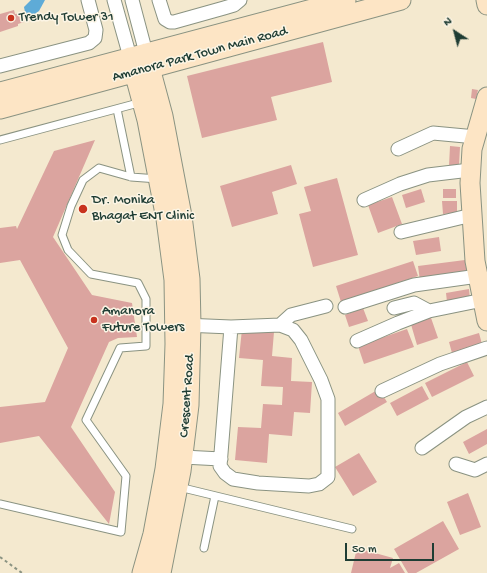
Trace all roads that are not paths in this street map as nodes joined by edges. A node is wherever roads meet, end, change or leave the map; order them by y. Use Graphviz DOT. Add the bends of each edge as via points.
graph roads {
  1 [pos="88,0"];
  2 [pos="114,0"];
  3 [pos="132,0"];
  4 [pos="159,0"];
  5 [pos="240,0"];
  6 [pos="346,0"];
  7 [pos="401,0"];
  8 [pos="486,0"];
  9 [pos="487,5"];
  10 [pos="318,15"];
  11 [pos="140,63"];
  12 [pos="0,66"];
  13 [pos="0,92"];
  14 [pos="487,97"];
  15 [pos="142,102"];
  16 [pos="0,109"];
  17 [pos="117,109"];
  18 [pos="476,137"];
  19 [pos="0,140"];
  20 [pos="398,149"];
  21 [pos="470,170"];
  22 [pos="131,176"];
  23 [pos="167,179"];
  24 [pos="364,200"];
  25 [pos="472,216"];
  26 [pos="401,232"];
  27 [pos="478,276"];
  28 [pos="483,300"];
  29 [pos="326,306"];
  30 [pos="345,308"];
  31 [pos="394,308"];
  32 [pos="429,312"];
  33 [pos="487,321"];
  34 [pos="183,325"];
  35 [pos="280,325"];
  36 [pos="231,327"];
  37 [pos="357,341"];
  38 [pos="487,348"];
  39 [pos="382,391"];
  40 [pos="487,407"];
  41 [pos="422,448"];
  42 [pos="183,457"];
  43 [pos="221,459"];
  44 [pos="456,464"];
  45 [pos="487,464"];
  46 [pos="170,485"];
  47 [pos="215,496"];
  48 [pos="0,504"];
  49 [pos="352,529"];
  50 [pos="204,548"];
  51 [pos="165,572"];
  52 [pos="142,573"];
  1 -- 12 [label="street" via="96,38 89,43"];
  2 -- 11 [label="street"];
  3 -- 11 [label="street"];
  4 -- 5 [label="street" via="165,19 170,22 234,5"];
  6 -- 10 [label="main road, Amanora Park Town Main Road"];
  7 -- 10 [label="main road, Amanora Park Town Main Road"];
  8 -- 9 [label="main road"];
  10 -- 11 [label="main road, Amanora Park Town Main Road"];
  11 -- 13 [label="main road, Amanora Park Town Main Road"];
  11 -- 15 [label="main road, Crescent Road"];
  11 -- 16 [label="main road, Amanora Park Town Main Road"];
  11 -- 23 [label="main road, Crescent Road" via="163,116"];
  14 -- 18 [label="main road"];
  15 -- 17 [label="lane"];
  15 -- 23 [label="main road, Crescent Road"];
  17 -- 19 [label="lane"];
  17 -- 22 [label="lane"];
  18 -- 20 [label="street" via="433,133"];
  18 -- 21 [label="main road"];
  21 -- 24 [label="street" via="428,175"];
  21 -- 25 [label="main road"];
  22 -- 23 [label="lane"];
  22 -- 48 [label="lane" via="99,168 83,180 62,235 68,250 91,274 138,283 146,299 146,346 120,348 86,420 126,476 121,532"];
  23 -- 34 [label="main road, Crescent Road" via="166,219"];
  25 -- 26 [label="street"];
  25 -- 27 [label="main road"];
  27 -- 28 [label="main road"];
  27 -- 30 [label="street" via="414,285"];
  28 -- 32 [label="street"];
  28 -- 33 [label="main road"];
  29 -- 35 [label="street" via="291,315"];
  31 -- 32 [label="street" via="414,303"];
  32 -- 37 [label="street"];
  34 -- 36 [label="street"];
  34 -- 42 [label="main road, Crescent Road" via="189,405"];
  34 -- 46 [label="main road, Crescent Road" via="176,344"];
  35 -- 36 [label="street"];
  35 -- 43 [label="street" via="293,330 301,340 328,399 328,477 319,484 309,486 233,479 220,466"];
  36 -- 43 [label="street"];
  38 -- 39 [label="street" via="440,364"];
  40 -- 41 [label="street" via="466,417"];
  42 -- 43 [label="street"];
  42 -- 46 [label="main road, Crescent Road"];
  44 -- 45 [label="street" via="475,470"];
  46 -- 47 [label="lane"];
  46 -- 51 [label="main road, Crescent Road"];
  46 -- 52 [label="main road, Crescent Road"];
  47 -- 49 [label="lane"];
  47 -- 50 [label="lane"];
}
